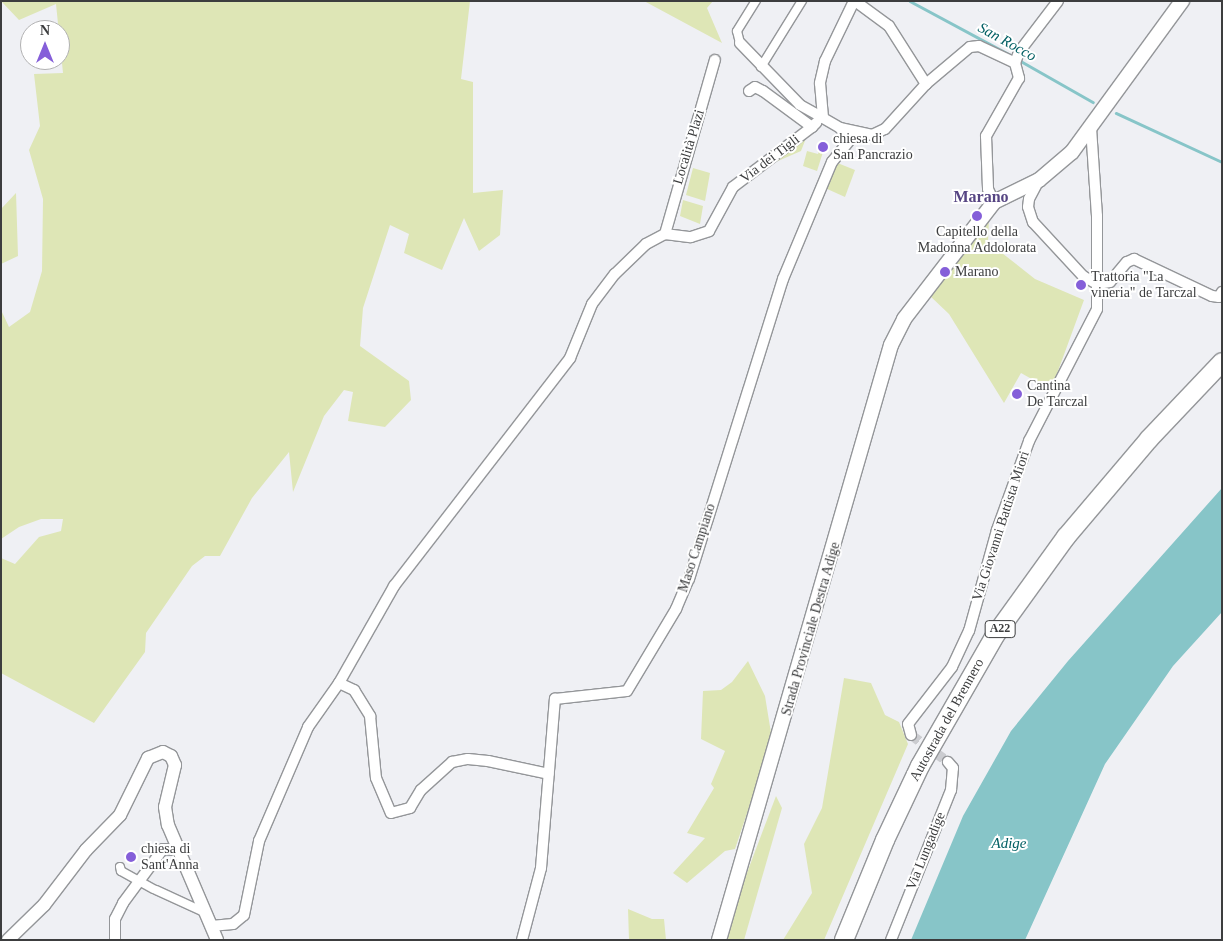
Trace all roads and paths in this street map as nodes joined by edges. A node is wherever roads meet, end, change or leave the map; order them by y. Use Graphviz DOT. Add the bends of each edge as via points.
graph roads {
  1 [pos="756,1"];
  2 [pos="802,1"];
  3 [pos="855,1"];
  4 [pos="1058,1"];
  5 [pos="1178,7"];
  6 [pos="740,43"];
  7 [pos="1017,58"];
  8 [pos="714,60"];
  9 [pos="761,68"];
  10 [pos="926,84"];
  11 [pos="749,91"];
  12 [pos="823,118"];
  13 [pos="812,127"];
  14 [pos="1091,127"];
  15 [pos="855,134"];
  16 [pos="1039,180"];
  17 [pos="994,202"];
  18 [pos="665,234"];
  19 [pos="1097,284"];
  20 [pos="1222,292"];
  21 [pos="1222,362"];
  22 [pos="1222,377"];
  23 [pos="339,683"];
  24 [pos="912,734"];
  25 [pos="948,762"];
  26 [pos="549,774"];
  27 [pos="178,850"];
  28 [pos="120,867"];
  29 [pos="139,882"];
  30 [pos="204,912"];
  31 [pos="211,926"];
  32 [pos="8,940"];
  33 [pos="115,940"];
  34 [pos="217,940"];
  35 [pos="522,940"];
  36 [pos="719,940"];
  37 [pos="844,940"];
  38 [pos="855,940"];
  39 [pos="891,940"];
  1 -- 6 [label="street" via="738,31"];
  2 -- 9 [label="street"];
  3 -- 10 [label="street" via="889,26"];
  3 -- 12 [label="street" via="825,61 820,83"];
  4 -- 7 [label="street"];
  5 -- 14 [label="main road"];
  6 -- 9 [label="street"];
  7 -- 10 [label="street" via="979,46 970,47"];
  7 -- 17 [label="street" via="1018,78 986,136 988,189"];
  8 -- 18 [label="street, Località Plazi"];
  9 -- 12 [label="street" via="800,105"];
  10 -- 15 [label="street" via="885,129 872,135"];
  11 -- 13 [label="street" via="756,87 763,91"];
  12 -- 13 [label="street, Via dei Tigli"];
  12 -- 15 [label="street"];
  13 -- 18 [label="street, Via dei Tigli" via="733,187 709,231 691,237"];
  14 -- 16 [label="main road" via="1072,152"];
  14 -- 19 [label="street"];
  15 -- 26 [label="street, Maso Campiano" via="832,162 780,287 692,570 676,609 628,691 555,699"];
  16 -- 17 [label="main road"];
  16 -- 19 [label="street" via="1029,199 1028,208 1033,222 1070,264"];
  17 -- 36 [label="main road, Strada Provinciale Destra Adige" via="904,319 891,345"];
  18 -- 23 [label="street" via="646,244 627,262 592,304 570,358 394,586"];
  19 -- 20 [label="street" via="1110,282 1127,262 1134,259 1212,296 1219,297"];
  19 -- 24 [label="street, Via Giovanni Battista Miori" via="1097,309 1029,441 997,530 969,631 952,667 908,724"];
  21 -- 37 [label="highway, Autostrada del Brennero / A22" via="1149,439 1066,537 996,634 920,766"];
  22 -- 38 [label="highway, Autostrada del Brennero / A22" via="1097,516 997,652 934,759"];
  23 -- 26 [label="street" via="354,690 370,716 376,778 390,813 410,808 421,790 452,762 468,759 488,761"];
  23 -- 31 [label="street" via="308,727 259,841 244,916 234,924"];
  25 -- 39 [label="street, Via Lungadige" via="953,768 951,790"];
  26 -- 35 [label="street, Maso Campiano" via="541,868"];
  27 -- 29 [label="street" via="163,849"];
  27 -- 30 [label="street"];
  27 -- 32 [label="street" via="165,807 175,765 172,756 157,752 144,763 120,815 86,850 44,905"];
  28 -- 29 [label="street"];
  29 -- 30 [label="street"];
  29 -- 33 [label="street" via="115,918"];
  30 -- 31 [label="street"];
  31 -- 34 [label="street"];
}
